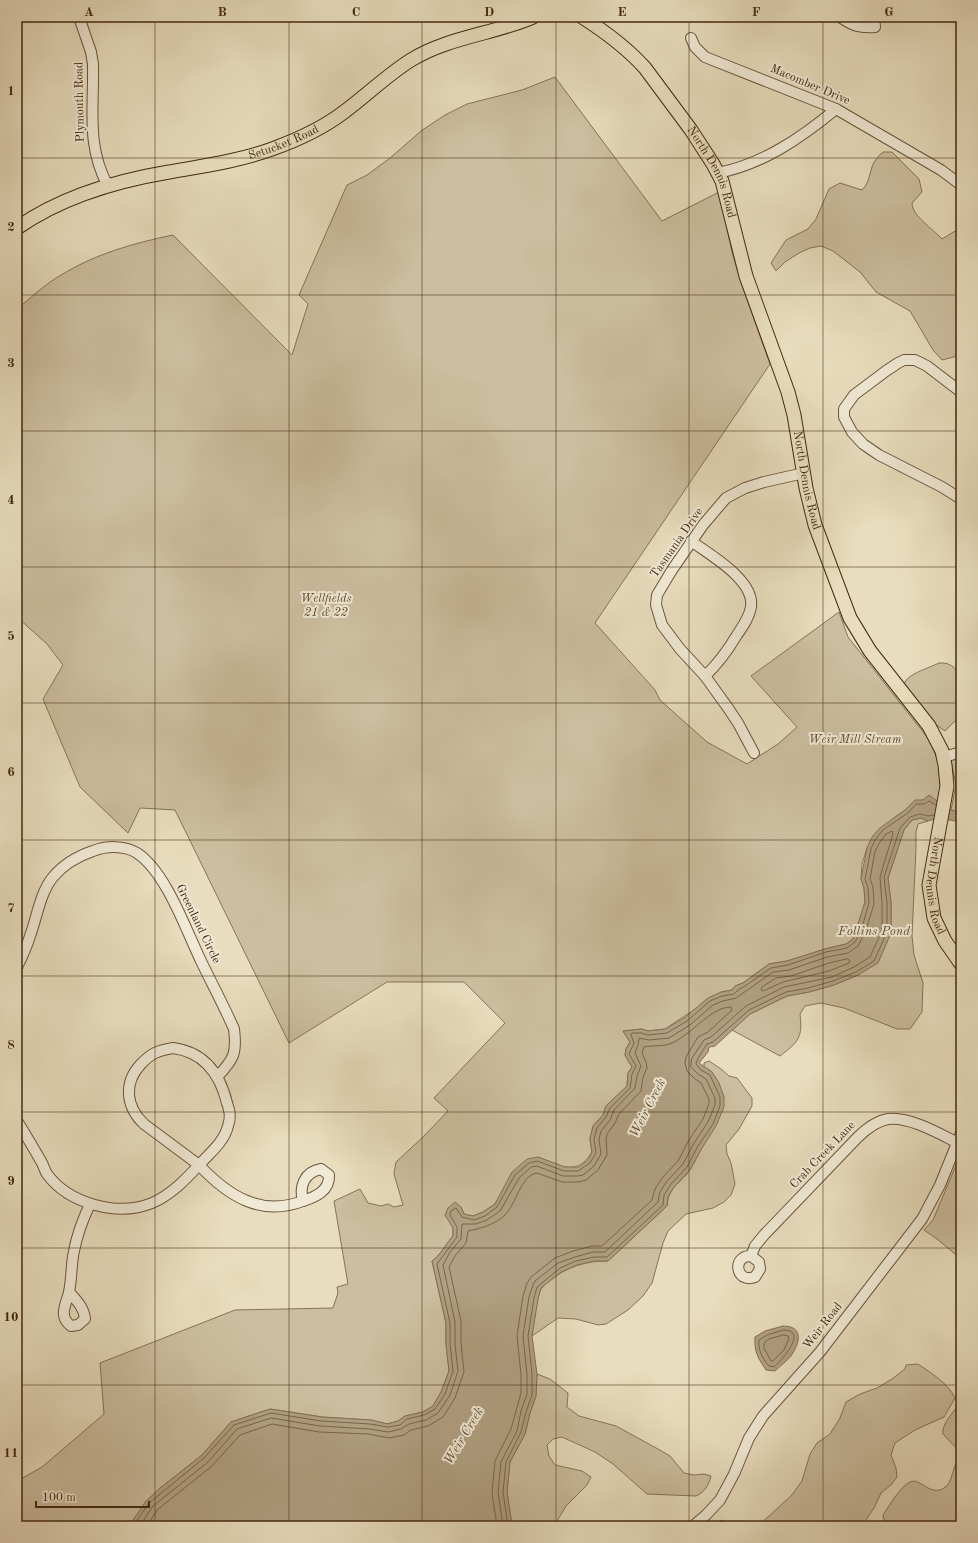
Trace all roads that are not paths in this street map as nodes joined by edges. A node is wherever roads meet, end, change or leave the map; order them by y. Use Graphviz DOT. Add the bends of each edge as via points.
graph roads {
  1 [pos="79,17"];
  2 [pos="533,17"];
  3 [pos="582,17"];
  4 [pos="840,17"];
  5 [pos="874,17"];
  6 [pos="691,38"];
  7 [pos="836,109"];
  8 [pos="718,173"];
  9 [pos="961,185"];
  10 [pos="108,186"];
  11 [pos="17,228"];
  12 [pos="961,392"];
  13 [pos="804,474"];
  14 [pos="961,498"];
  15 [pos="691,541"];
  16 [pos="705,676"];
  17 [pos="961,752"];
  18 [pos="754,753"];
  19 [pos="944,757"];
  20 [pos="961,964"];
  21 [pos="17,967"];
  22 [pos="218,1076"];
  23 [pos="17,1122"];
  24 [pos="959,1138"];
  25 [pos="199,1165"];
  26 [pos="304,1202"];
  27 [pos="90,1204"];
  28 [pos="751,1256"];
  29 [pos="69,1292"];
  30 [pos="693,1526"];
  1 -- 10 [label="street, Plymouth Road" via="93,64 92,140 97,164"];
  2 -- 10 [label="main road, Setucket Road" via="426,52 395,71 334,119 284,144 258,154 212,165 167,172"];
  3 -- 8 [label="main road, North Dennis Road" via="618,43 645,68 691,130"];
  4 -- 5 [label="street" via="861,28 875,27"];
  6 -- 7 [label="street, Macomber Drive" via="694,47 704,57"];
  7 -- 8 [label="street" via="786,146 734,170"];
  7 -- 9 [label="street, Macomber Drive" via="941,170"];
  8 -- 13 [label="main road, North Dennis Road" via="730,208 746,276 788,392"];
  10 -- 11 [label="main road, Setucket Road" via="51,208"];
  12 -- 14 [label="street" via="927,366 915,360 904,360 854,395 844,409 847,423 863,444"];
  13 -- 15 [label="street, Tasmania Drive" via="764,482 734,493 716,509"];
  13 -- 19 [label="main road, North Dennis Road" via="815,525 850,618 870,651 929,726"];
  15 -- 16 [label="street, Tasmania Drive" via="657,595 656,605 662,625"];
  15 -- 16 [label="street" via="730,569 746,587 751,606 747,620 714,668"];
  16 -- 18 [label="street, Tasmania Drive" via="738,723"];
  17 -- 19 [label="street"];
  19 -- 20 [label="main road, North Dennis Road" via="947,786 930,878 930,899 934,918 945,941"];
  21 -- 22 [label="street, Greenland Circle" via="30,938 45,891 63,867 78,857 100,848 113,847 136,852 155,872 175,904 234,1029 236,1045 233,1059"];
  22 -- 25 [label="street" via="231,1116 225,1134"];
  22 -- 25 [label="street" via="192,1053 173,1048 155,1052 147,1058 132,1075 129,1083 130,1101 136,1117"];
  23 -- 27 [label="street" via="47,1174 68,1193"];
  24 -- 28 [label="street, Crab Creek Lane" via="911,1122 889,1119 866,1129 764,1235"];
  24 -- 30 [label="street, Weir Road" via="940,1185 922,1219 830,1339 763,1416 749,1438 720,1500"];
  25 -- 26 [label="street" via="222,1186 244,1200 272,1207"];
  25 -- 27 [label="street" via="180,1184 152,1203 119,1209"];
  27 -- 29 [label="street" via="74,1250"];
}
